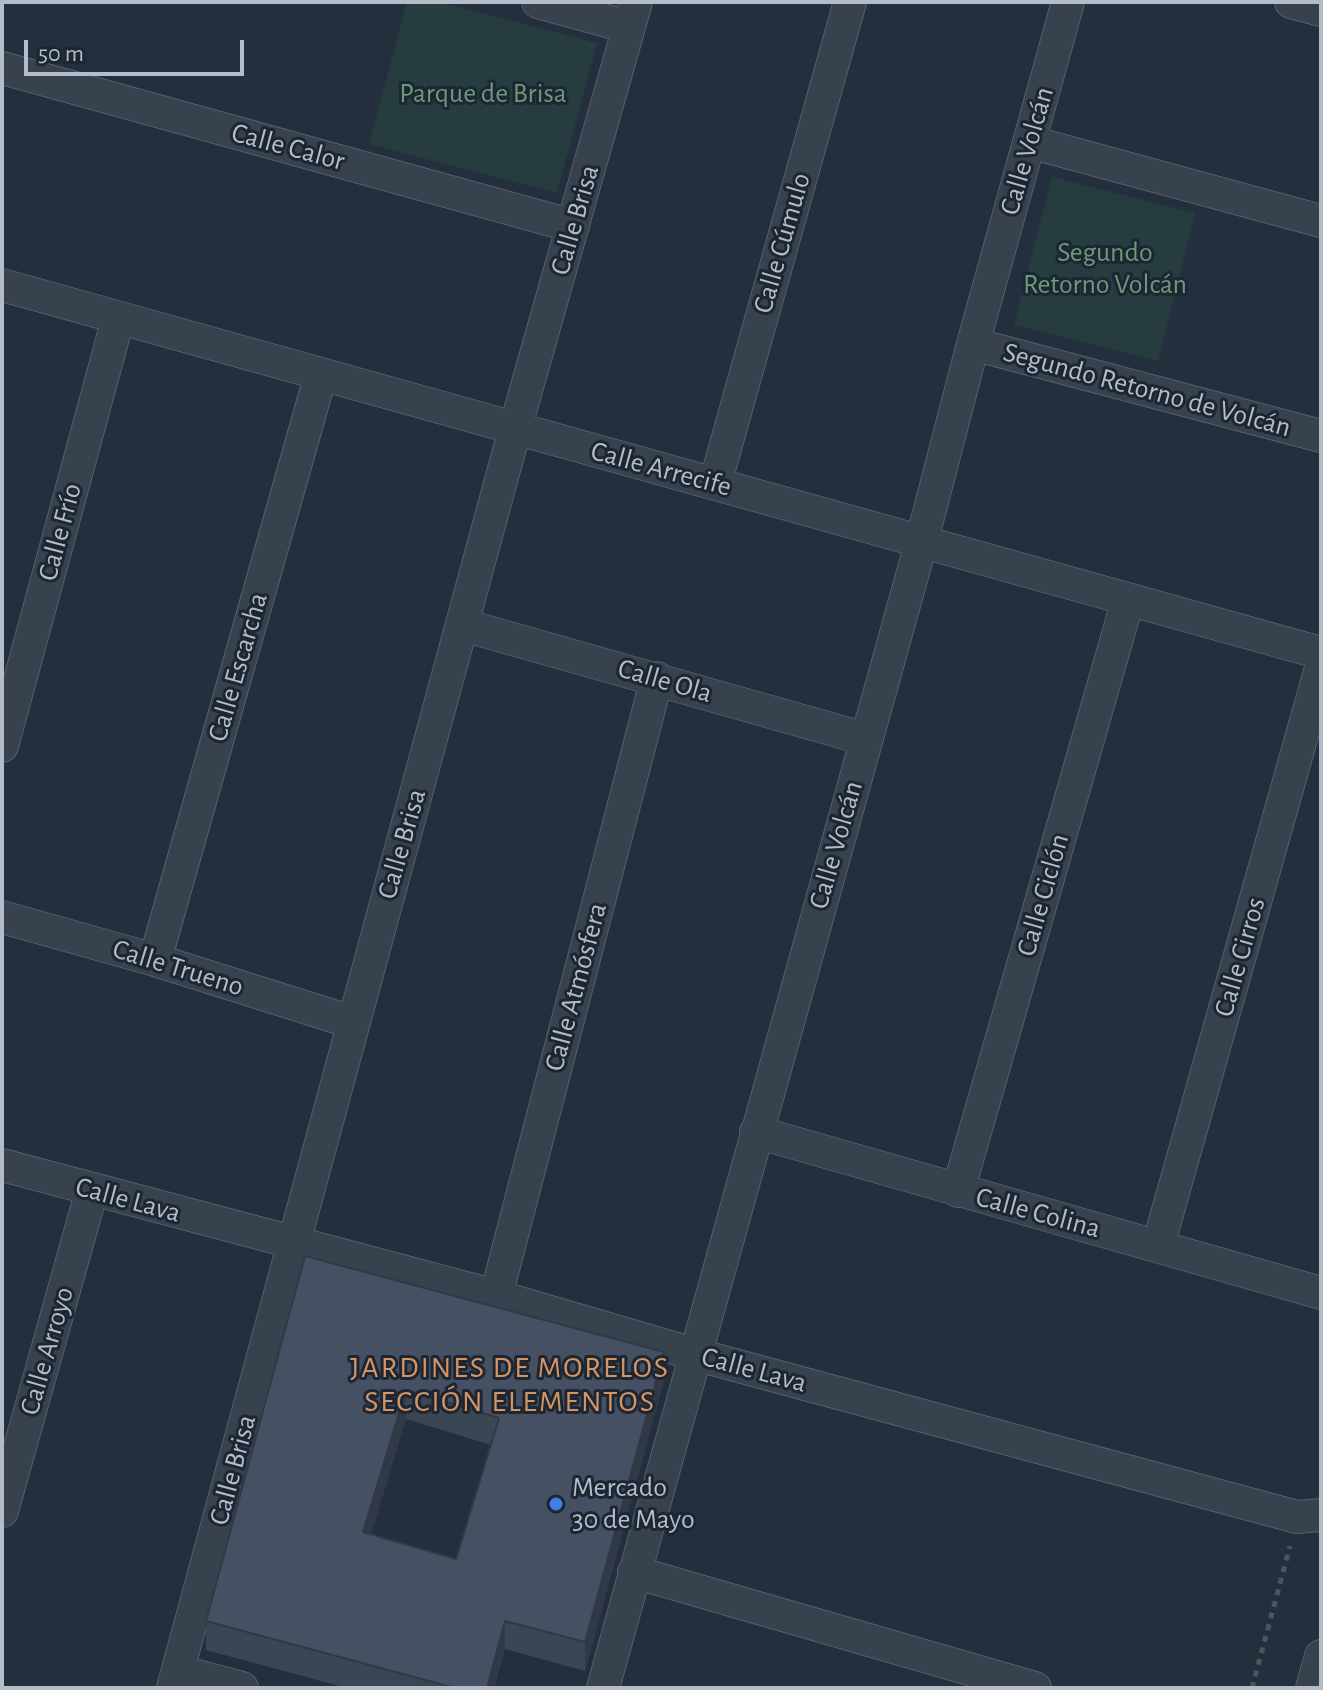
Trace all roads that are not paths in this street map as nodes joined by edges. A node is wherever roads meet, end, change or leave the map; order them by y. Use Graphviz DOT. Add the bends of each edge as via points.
graph roads {
  1 [pos="538,2"];
  2 [pos="850,2"];
  3 [pos="1068,2"];
  4 [pos="1291,2"];
  5 [pos="1321,10"];
  6 [pos="633,14"];
  7 [pos="2,68"];
  8 [pos="1030,142"];
  9 [pos="1321,221"];
  10 [pos="573,226"];
  11 [pos="2,285"];
  12 [pos="118,319"];
  13 [pos="973,344"];
  14 [pos="321,374"];
  15 [pos="515,429"];
  16 [pos="1321,436"];
  17 [pos="715,484"];
  18 [pos="922,540"];
  19 [pos="1128,600"];
  20 [pos="463,625"];
  21 [pos="1321,653"];
  22 [pos="1321,668"];
  23 [pos="657,678"];
  24 [pos="866,739"];
  25 [pos="2,746"];
  26 [pos="2,917"];
  27 [pos="155,960"];
  28 [pos="352,1022"];
  29 [pos="756,1132"];
  30 [pos="2,1165"];
  31 [pos="92,1190"];
  32 [pos="958,1191"];
  33 [pos="294,1244"];
  34 [pos="1158,1246"];
  35 [pos="1321,1293"];
  36 [pos="496,1296"];
  37 [pos="694,1354"];
  38 [pos="2,1511"];
  39 [pos="1309,1516"];
  40 [pos="634,1572"];
  41 [pos="1321,1656"];
  42 [pos="175,1679"];
  43 [pos="242,1688"];
  44 [pos="603,1688"];
  45 [pos="1035,1688"];
  46 [pos="1312,1688"];
  1 -- 6 [label="street"];
  2 -- 17 [label="street, Calle Cúmulo"];
  3 -- 8 [label="street, Calle Volcán"];
  4 -- 5 [label="street"];
  6 -- 10 [label="street, Calle Brisa"];
  7 -- 10 [label="street, Calle Calor"];
  8 -- 9 [label="street"];
  8 -- 13 [label="street, Calle Volcán"];
  10 -- 15 [label="street, Calle Brisa"];
  11 -- 12 [label="street, Calle Arrecife"];
  12 -- 14 [label="street, Calle Arrecife"];
  12 -- 25 [label="street, Calle Frío"];
  13 -- 16 [label="street, Segundo Retorno de Volcán"];
  13 -- 18 [label="street, Calle Volcán"];
  14 -- 15 [label="street, Calle Arrecife"];
  14 -- 27 [label="street, Calle Escarcha"];
  15 -- 17 [label="street, Calle Arrecife"];
  15 -- 20 [label="street, Calle Brisa"];
  17 -- 18 [label="street, Calle Arrecife"];
  18 -- 19 [label="street, Calle Arrecife"];
  18 -- 24 [label="street, Calle Volcán"];
  19 -- 21 [label="street, Calle Arrecife"];
  19 -- 32 [label="street, Calle Ciclón"];
  20 -- 23 [label="street, Calle Ola"];
  20 -- 28 [label="street, Calle Brisa"];
  22 -- 34 [label="street, Calle Cirros"];
  23 -- 24 [label="street, Calle Ola"];
  23 -- 36 [label="street, Calle Atmósfera"];
  24 -- 29 [label="street, Calle Volcán"];
  26 -- 27 [label="street, Calle Trueno"];
  27 -- 28 [label="street, Calle Trueno"];
  28 -- 33 [label="street, Calle Brisa"];
  29 -- 32 [label="street, Calle Colina"];
  29 -- 37 [label="street, Calle Volcán"];
  30 -- 31 [label="street, Calle Lava"];
  31 -- 33 [label="street, Calle Lava"];
  31 -- 38 [label="street, Calle Arroyo"];
  32 -- 34 [label="street, Calle Colina"];
  33 -- 36 [label="street, Calle Lava"];
  33 -- 42 [label="street, Calle Brisa"];
  34 -- 35 [label="street, Calle Colina"];
  36 -- 37 [label="street, Calle Lava"];
  37 -- 39 [label="street, Calle Lava"];
  37 -- 40 [label="street, Calle Volcán"];
  40 -- 44 [label="street, Calle Volcán"];
  40 -- 45 [label="street"];
  41 -- 46 [label="street"];
  42 -- 43 [label="street"];
}
